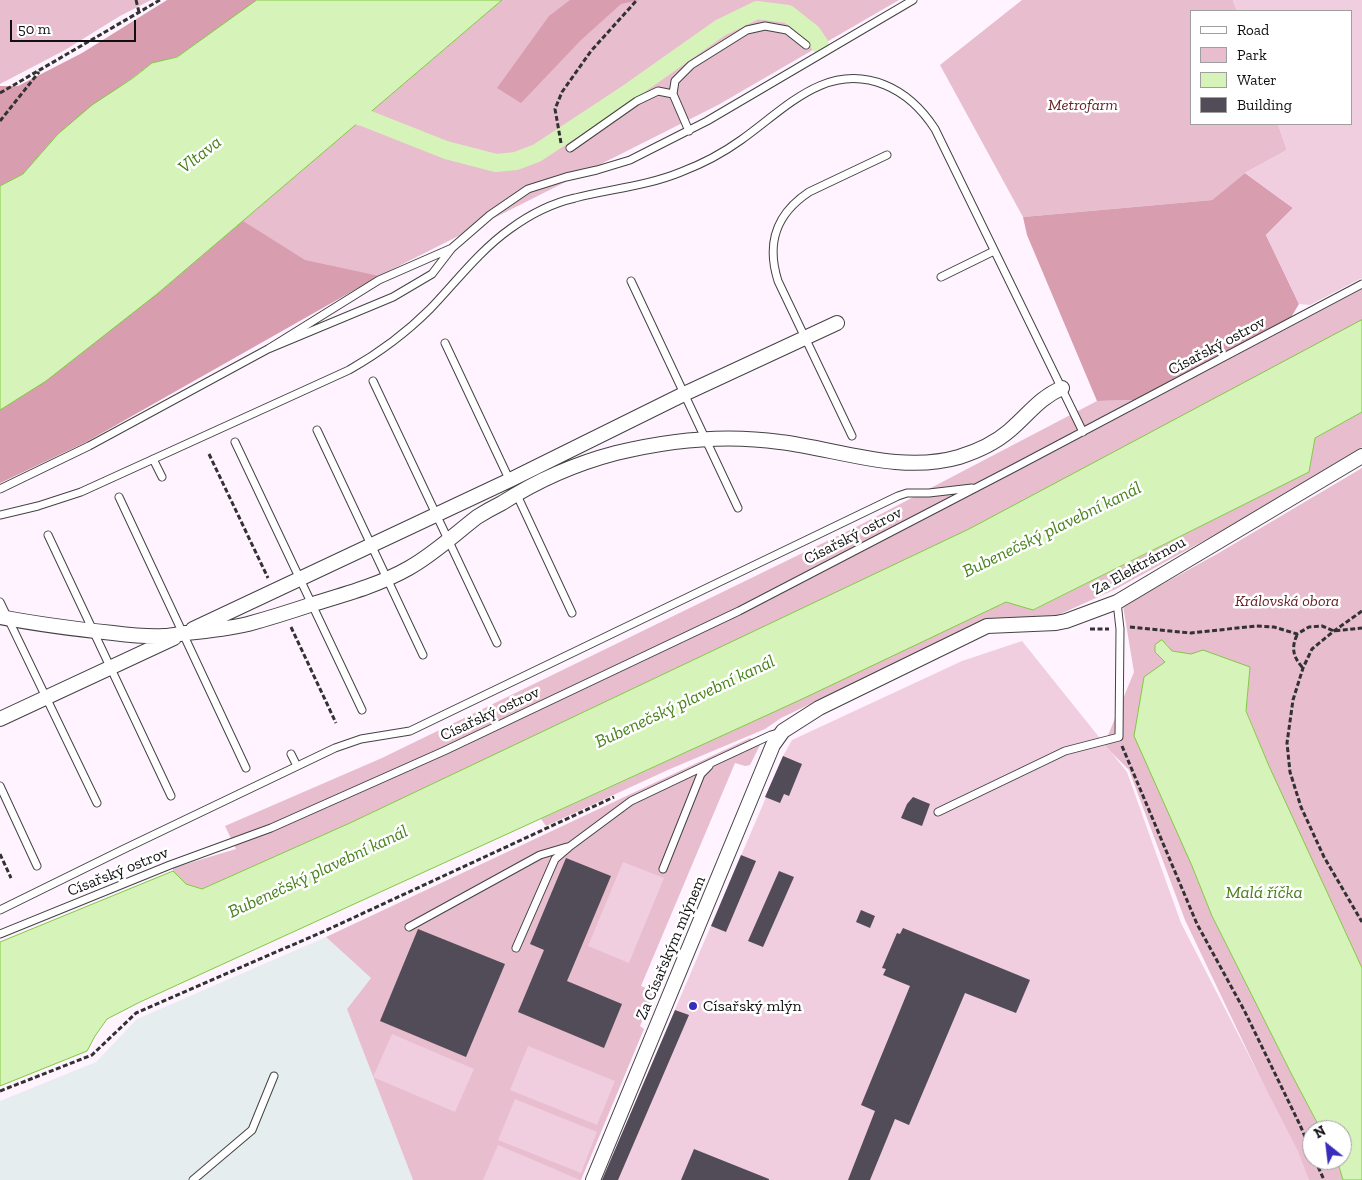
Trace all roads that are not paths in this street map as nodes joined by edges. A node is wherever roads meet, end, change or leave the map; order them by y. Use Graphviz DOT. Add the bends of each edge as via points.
graph roads {
  1 [pos="913,0"];
  2 [pos="806,44"];
  3 [pos="673,94"];
  4 [pos="688,131"];
  5 [pos="570,148"];
  6 [pos="887,155"];
  7 [pos="452,248"];
  8 [pos="994,251"];
  9 [pos="941,276"];
  10 [pos="630,281"];
  11 [pos="1362,284"];
  12 [pos="837,323"];
  13 [pos="805,338"];
  14 [pos="445,343"];
  15 [pos="268,349"];
  16 [pos="373,381"];
  17 [pos="1062,388"];
  18 [pos="684,394"];
  19 [pos="317,430"];
  20 [pos="1083,432"];
  21 [pos="852,436"];
  22 [pos="706,439"];
  23 [pos="235,442"];
  24 [pos="1362,456"];
  25 [pos="153,459"];
  26 [pos="162,477"];
  27 [pos="510,480"];
  28 [pos="977,487"];
  29 [pos="0,489"];
  30 [pos="516,494"];
  31 [pos="119,497"];
  32 [pos="738,508"];
  33 [pos="0,515"];
  34 [pos="436,515"];
  35 [pos="48,535"];
  36 [pos="449,540"];
  37 [pos="371,545"];
  38 [pos="300,579"];
  39 [pos="387,579"];
  40 [pos="0,602"];
  41 [pos="1116,602"];
  42 [pos="312,604"];
  43 [pos="572,613"];
  44 [pos="4,618"];
  45 [pos="94,631"];
  46 [pos="183,634"];
  47 [pos="497,643"];
  48 [pos="423,655"];
  49 [pos="110,668"];
  50 [pos="46,698"];
  51 [pos="362,710"];
  52 [pos="0,719"];
  53 [pos="783,731"];
  54 [pos="291,754"];
  55 [pos="713,762"];
  56 [pos="297,766"];
  57 [pos="246,768"];
  58 [pos="0,786"];
  59 [pos="171,796"];
  60 [pos="97,803"];
  61 [pos="938,812"];
  62 [pos="569,847"];
  63 [pos="37,866"];
  64 [pos="663,869"];
  65 [pos="0,910"];
  66 [pos="409,927"];
  67 [pos="0,934"];
  68 [pos="516,948"];
  69 [pos="274,1076"];
  70 [pos="193,1180"];
  71 [pos="593,1180"];
  1 -- 4 [label="lane"];
  2 -- 3 [label="lane" via="787,30 765,26 747,30 691,65 675,81"];
  3 -- 4 [label="lane"];
  3 -- 5 [label="lane" via="658,91 637,101"];
  4 -- 7 [label="lane" via="630,160 566,176 528,190 490,214"];
  6 -- 13 [label="lane" via="809,192 788,209 781,220 773,244 774,269"];
  7 -- 15 [label="lane" via="379,280"];
  7 -- 15 [label="lane" via="432,274 394,297"];
  8 -- 9 [label="lane"];
  8 -- 17 [label="lane"];
  8 -- 25 [label="lane" via="935,129 918,106 880,83 854,79 828,82 804,92 742,140 702,163 662,179 573,198 531,216 494,242 411,327 370,358"];
  10 -- 18 [label="lane"];
  11 -- 20 [label="lane, Císařský ostrov"];
  12 -- 13 [label="street"];
  13 -- 18 [label="street"];
  13 -- 21 [label="lane"];
  14 -- 27 [label="lane"];
  15 -- 29 [label="lane" via="89,446"];
  16 -- 34 [label="lane"];
  17 -- 20 [label="lane"];
  17 -- 22 [label="street" via="1039,402 1010,430 985,447 944,460 902,463 780,442"];
  18 -- 22 [label="lane"];
  18 -- 27 [label="street"];
  19 -- 37 [label="lane"];
  20 -- 28 [label="lane, Císařský ostrov"];
  22 -- 30 [label="street" via="614,454 548,476"];
  22 -- 32 [label="lane"];
  23 -- 38 [label="lane"];
  24 -- 41 [label="street, Za Elektrárnou"];
  25 -- 26 [label="lane"];
  25 -- 33 [label="lane" via="73,495"];
  27 -- 30 [label="lane"];
  27 -- 34 [label="street"];
  28 -- 56 [label="lane, Císařský ostrov" via="898,496 410,731 335,748"];
  28 -- 67 [label="lane, Císařský ostrov" via="738,610 444,751 271,828"];
  30 -- 36 [label="street" via="479,516"];
  30 -- 43 [label="lane"];
  31 -- 46 [label="lane"];
  34 -- 36 [label="lane"];
  34 -- 37 [label="street"];
  35 -- 45 [label="lane"];
  36 -- 39 [label="street" via="411,567"];
  36 -- 47 [label="lane"];
  37 -- 38 [label="street"];
  37 -- 39 [label="lane"];
  38 -- 42 [label="lane"];
  38 -- 46 [label="street"];
  39 -- 42 [label="street"];
  39 -- 48 [label="lane"];
  40 -- 44 [label="lane"];
  41 -- 53 [label="street, Za Elektrárnou" via="1056,623 987,626 819,708"];
  41 -- 61 [label="lane" via="1120,629 1119,737 1065,751"];
  42 -- 46 [label="street" via="240,626"];
  42 -- 51 [label="lane"];
  44 -- 45 [label="street"];
  44 -- 50 [label="lane"];
  45 -- 46 [label="street" via="163,636"];
  45 -- 49 [label="lane"];
  46 -- 49 [label="street"];
  46 -- 57 [label="lane"];
  49 -- 50 [label="street"];
  49 -- 59 [label="lane"];
  50 -- 52 [label="street"];
  50 -- 60 [label="lane"];
  53 -- 55 [label="lane"];
  53 -- 71 [label="street, Za Císařským mlýnem" via="773,745"];
  54 -- 56 [label="lane"];
  55 -- 62 [label="lane" via="631,801"];
  55 -- 64 [label="lane" via="701,774"];
  56 -- 65 [label="lane, Císařský ostrov"];
  58 -- 63 [label="lane"];
  62 -- 66 [label="lane" via="540,855"];
  62 -- 68 [label="lane" via="555,859"];
  69 -- 70 [label="lane" via="252,1130"];
}
